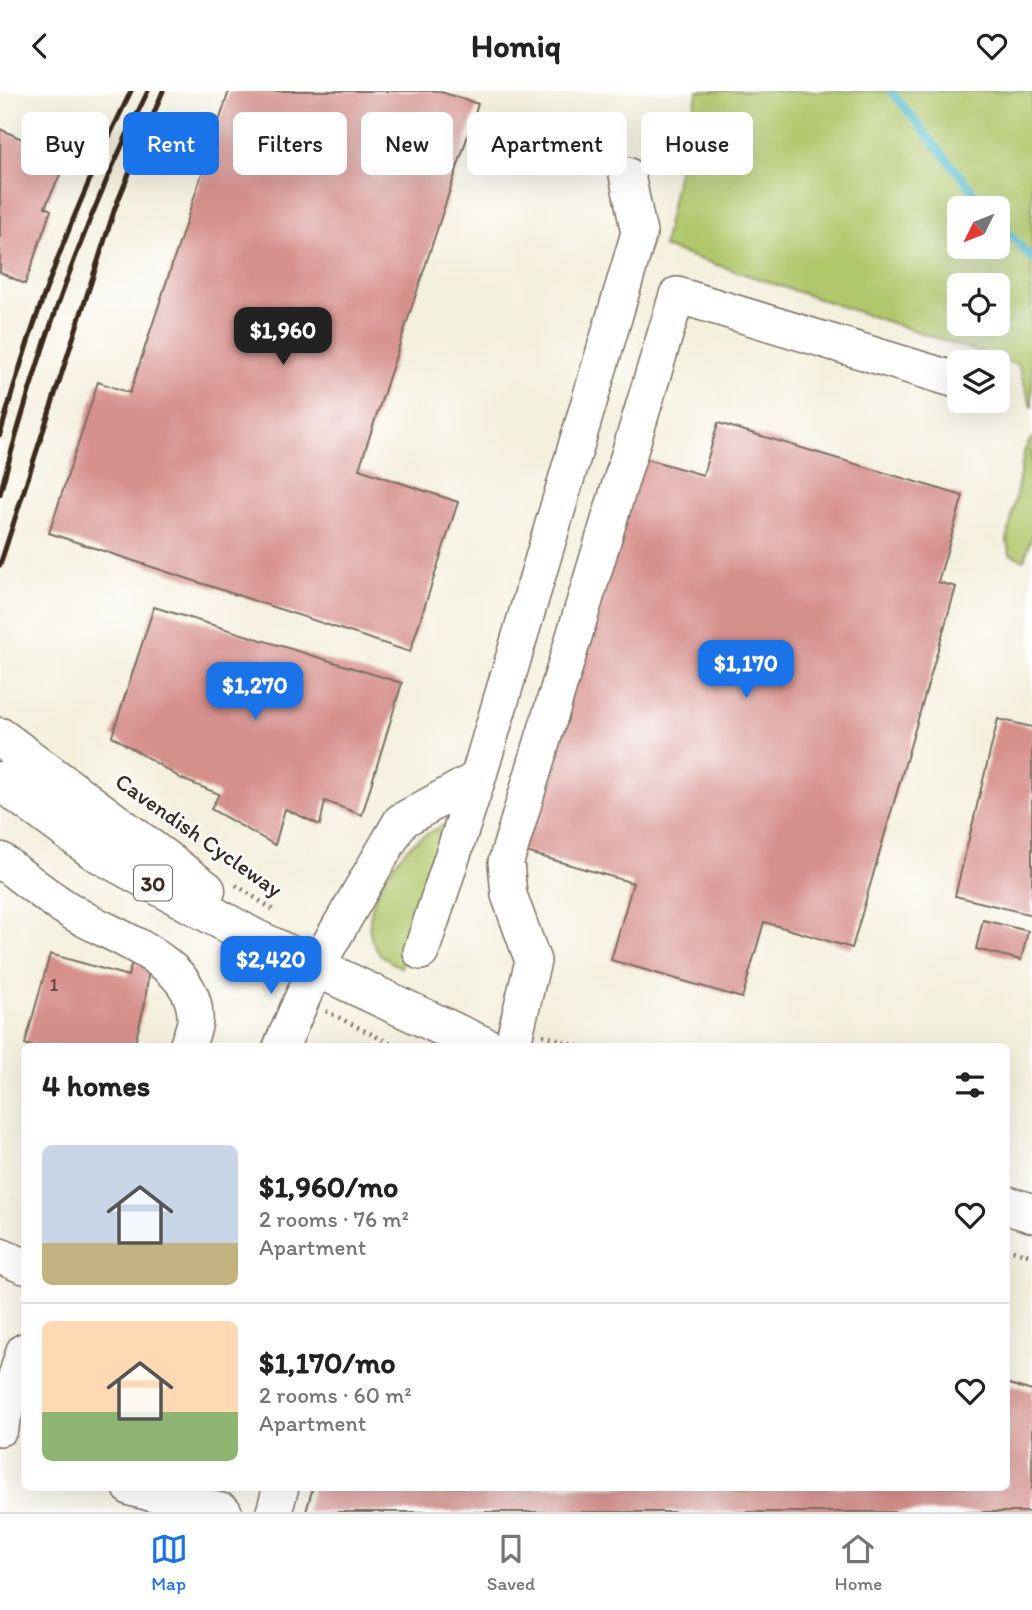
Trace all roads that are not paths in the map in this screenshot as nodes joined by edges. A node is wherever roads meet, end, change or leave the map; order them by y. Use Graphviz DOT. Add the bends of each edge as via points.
graph roads {
  1 [pos="627,175"];
  2 [pos="947,377"];
  3 [pos="0,737"];
  4 [pos="478,778"];
  5 [pos="0,781"];
  6 [pos="0,860"];
  7 [pos="421,952"];
  8 [pos="315,969"];
  9 [pos="514,1036"];
  10 [pos="188,1043"];
  11 [pos="283,1043"];
  12 [pos="476,1043"];
  13 [pos="1010,1206"];
  14 [pos="1032,1213"];
  15 [pos="0,1257"];
  16 [pos="21,1265"];
  17 [pos="21,1360"];
  18 [pos="0,1427"];
  19 [pos="130,1491"];
  20 [pos="143,1491"];
  21 [pos="280,1491"];
  22 [pos="123,1512"];
  23 [pos="224,1512"];
  24 [pos="274,1512"];
  1 -- 4 [label="street" via="639,233"];
  2 -- 9 [label="street" via="677,295 506,862 509,895 533,961"];
  3 -- 8 [label="main road, 30"];
  4 -- 7 [label="street"];
  4 -- 8 [label="street" via="401,821"];
  5 -- 8 [label="main road, 30" via="94,851"];
  6 -- 10 [label="street" via="74,913 166,964 192,999 195,1016"];
  8 -- 11 [label="street"];
  8 -- 12 [label="main road, 30"];
  13 -- 14 [label="main road"];
  15 -- 16 [label="street"];
  17 -- 18 [label="street"];
  19 -- 22 [label="street"];
  20 -- 23 [label="street"];
  21 -- 24 [label="street"];
}
